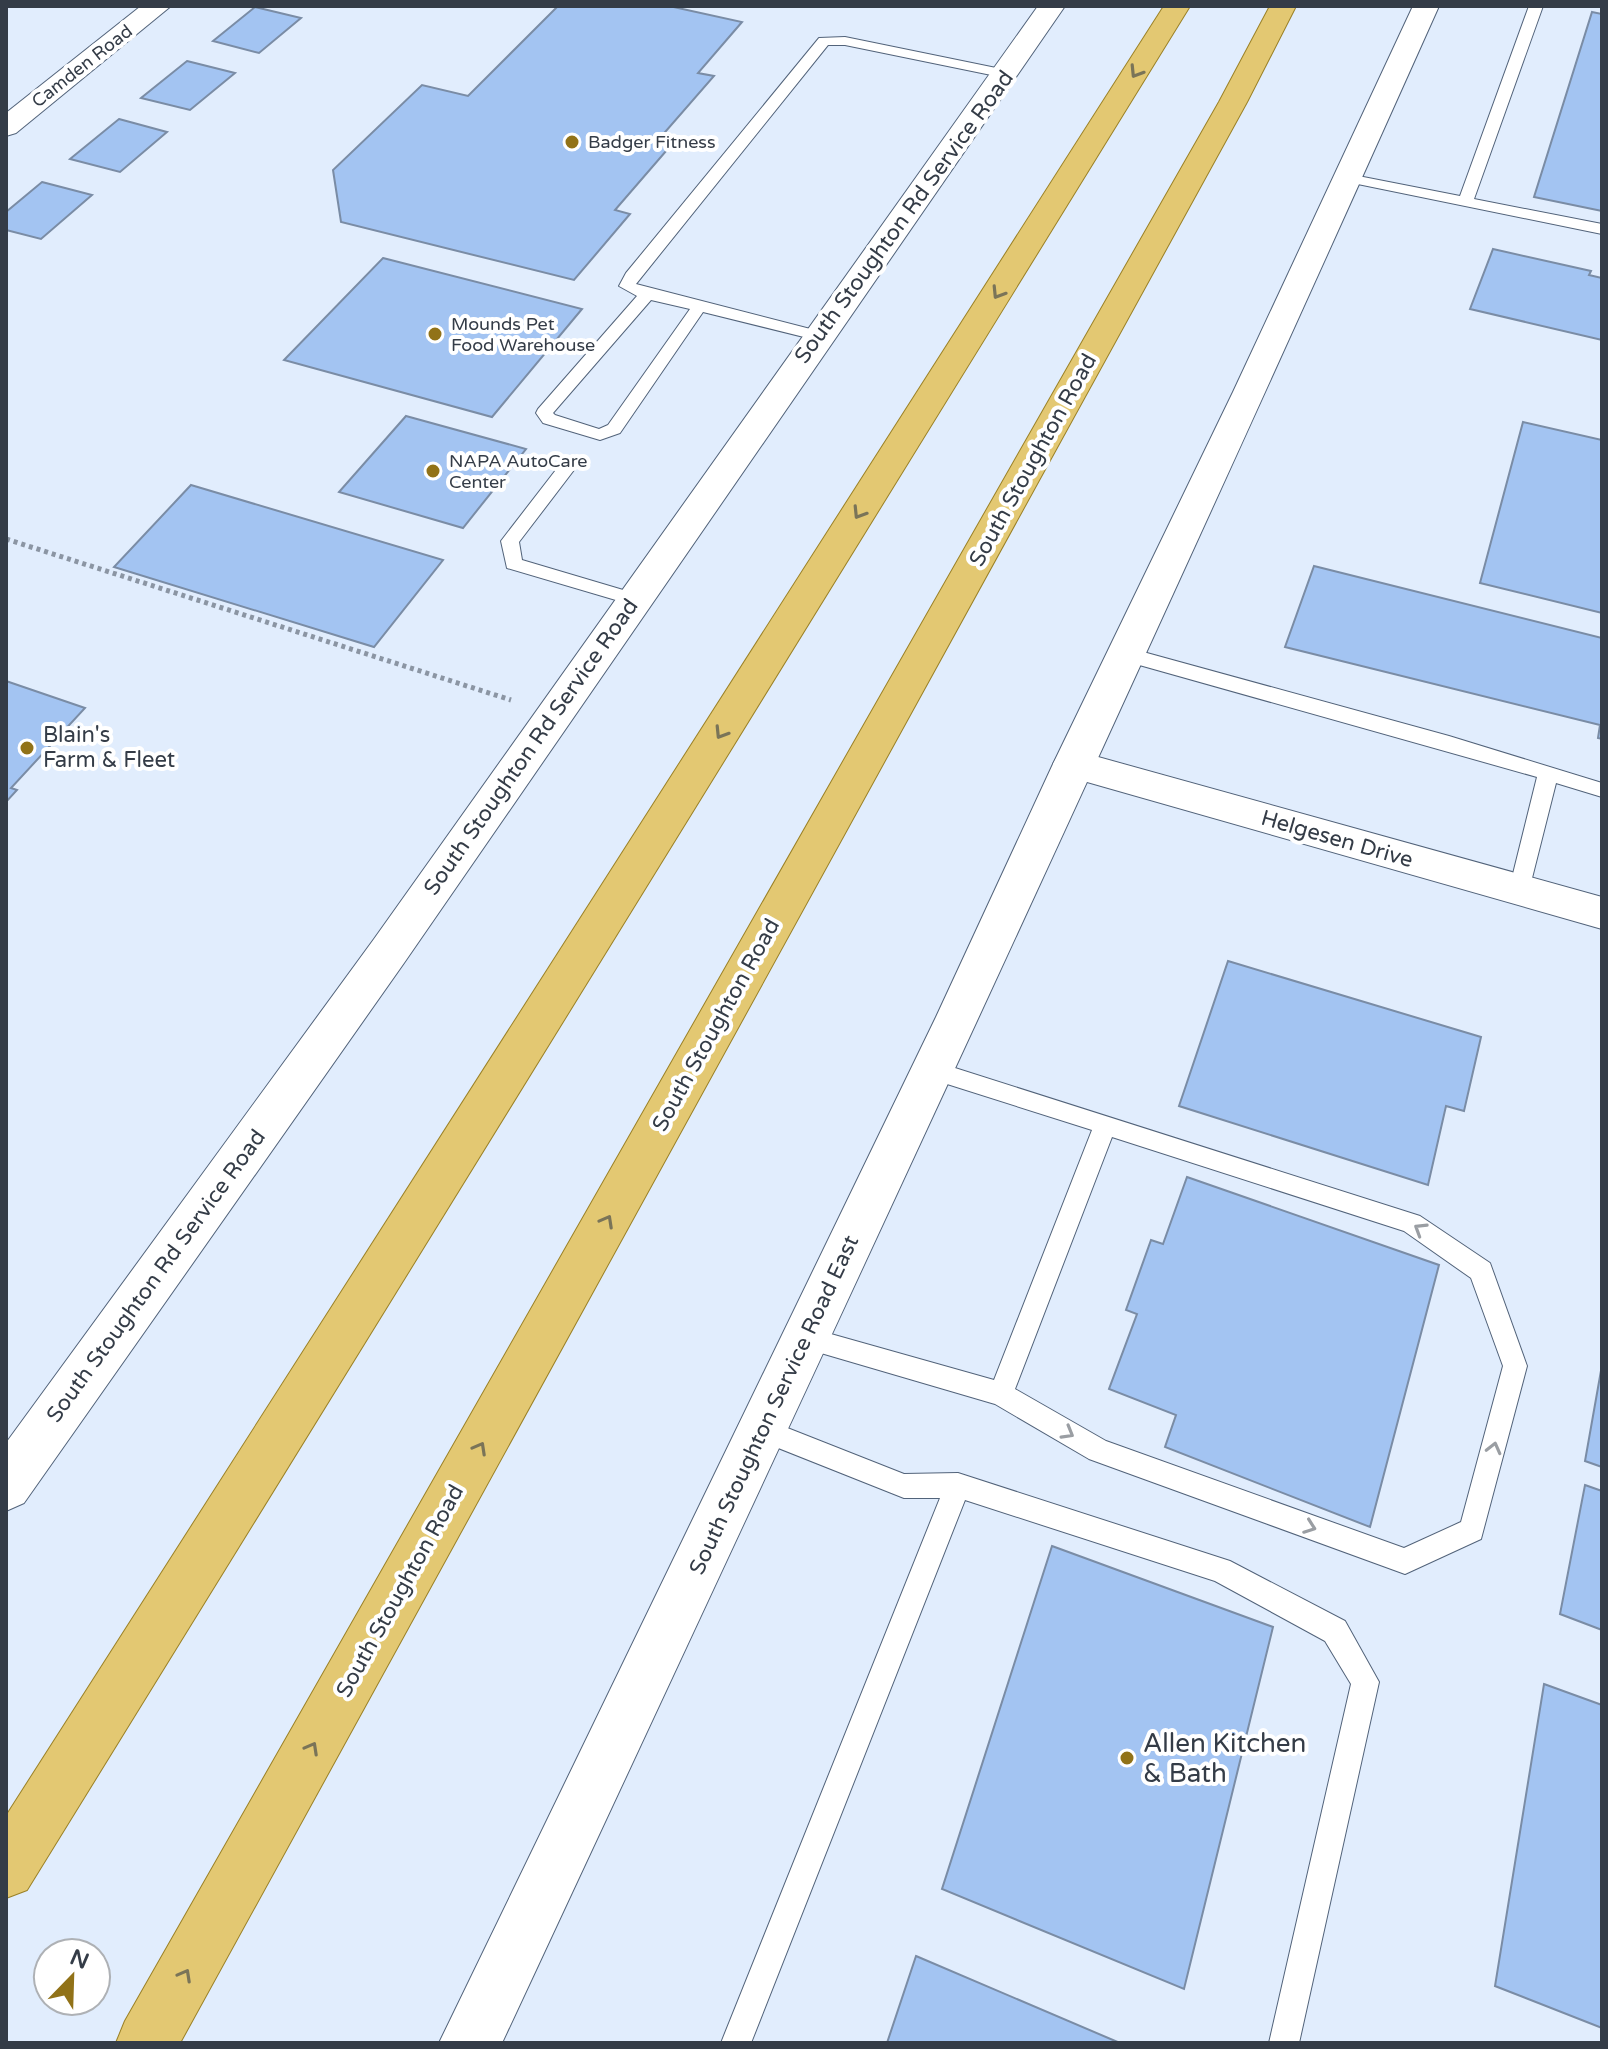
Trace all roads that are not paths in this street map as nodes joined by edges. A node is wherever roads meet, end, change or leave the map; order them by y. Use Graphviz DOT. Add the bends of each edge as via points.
graph roads {
  1 [pos="158,6"];
  2 [pos="1052,6"];
  3 [pos="1177,6"];
  4 [pos="1283,6"];
  5 [pos="1426,6"];
  6 [pos="1536,6"];
  7 [pos="1006,74"];
  8 [pos="6,127"];
  9 [pos="1348,178"];
  10 [pos="1465,202"];
  11 [pos="1602,229"];
  12 [pos="647,294"];
  13 [pos="699,307"];
  14 [pos="820,336"];
  15 [pos="568,466"];
  16 [pos="633,599"];
  17 [pos="1125,654"];
  18 [pos="1073,764"];
  19 [pos="1548,775"];
  20 [pos="1602,790"];
  21 [pos="1519,890"];
  22 [pos="1602,913"];
  23 [pos="933,1070"];
  24 [pos="1105,1126"];
  25 [pos="806,1338"];
  26 [pos="1001,1394"];
  27 [pos="762,1430"];
  28 [pos="958,1485"];
  29 [pos="6,1486"];
  30 [pos="6,1869"];
  31 [pos="147,2043"];
  32 [pos="470,2043"];
  33 [pos="736,2043"];
  34 [pos="1284,2043"];
  1 -- 8 [label="street, Camden Road"];
  2 -- 7 [label="street, South Stoughton Rd Service Road"];
  3 -- 30 [label="main road, one-way"];
  31 -- 4 [label="main road, South Stoughton Road, one-way"];
  5 -- 9 [label="street"];
  6 -- 10 [label="lane"];
  7 -- 12 [label="lane" via="824,41 632,276 627,286"];
  7 -- 14 [label="street, South Stoughton Rd Service Road"];
  9 -- 10 [label="lane"];
  9 -- 17 [label="street"];
  10 -- 11 [label="lane"];
  12 -- 13 [label="lane"];
  12 -- 13 [label="lane" via="544,413 549,419 600,435 614,429"];
  13 -- 14 [label="lane"];
  14 -- 16 [label="street, South Stoughton Rd Service Road"];
  15 -- 16 [label="lane" via="510,541 513,564"];
  16 -- 29 [label="street, South Stoughton Rd Service Road"];
  17 -- 18 [label="street"];
  17 -- 19 [label="lane"];
  18 -- 21 [label="street, Helgesen Drive"];
  18 -- 23 [label="street, South Stoughton Service Road East"];
  19 -- 20 [label="lane"];
  19 -- 21 [label="lane"];
  21 -- 22 [label="street, Helgesen Drive"];
  23 -- 24 [label="lane"];
  23 -- 25 [label="street, South Stoughton Service Road East"];
  24 -- 26 [label="lane"];
  26 -- 24 [label="lane, one-way" via="1098,1450 1405,1561 1472,1530 1515,1366 1481,1271 1412,1223"];
  25 -- 26 [label="lane"];
  25 -- 27 [label="street, South Stoughton Service Road East"];
  27 -- 28 [label="lane" via="904,1486"];
  27 -- 32 [label="street, South Stoughton Service Road East"];
  28 -- 33 [label="lane"];
  28 -- 34 [label="lane" via="1221,1570 1335,1631 1365,1682"];
}
